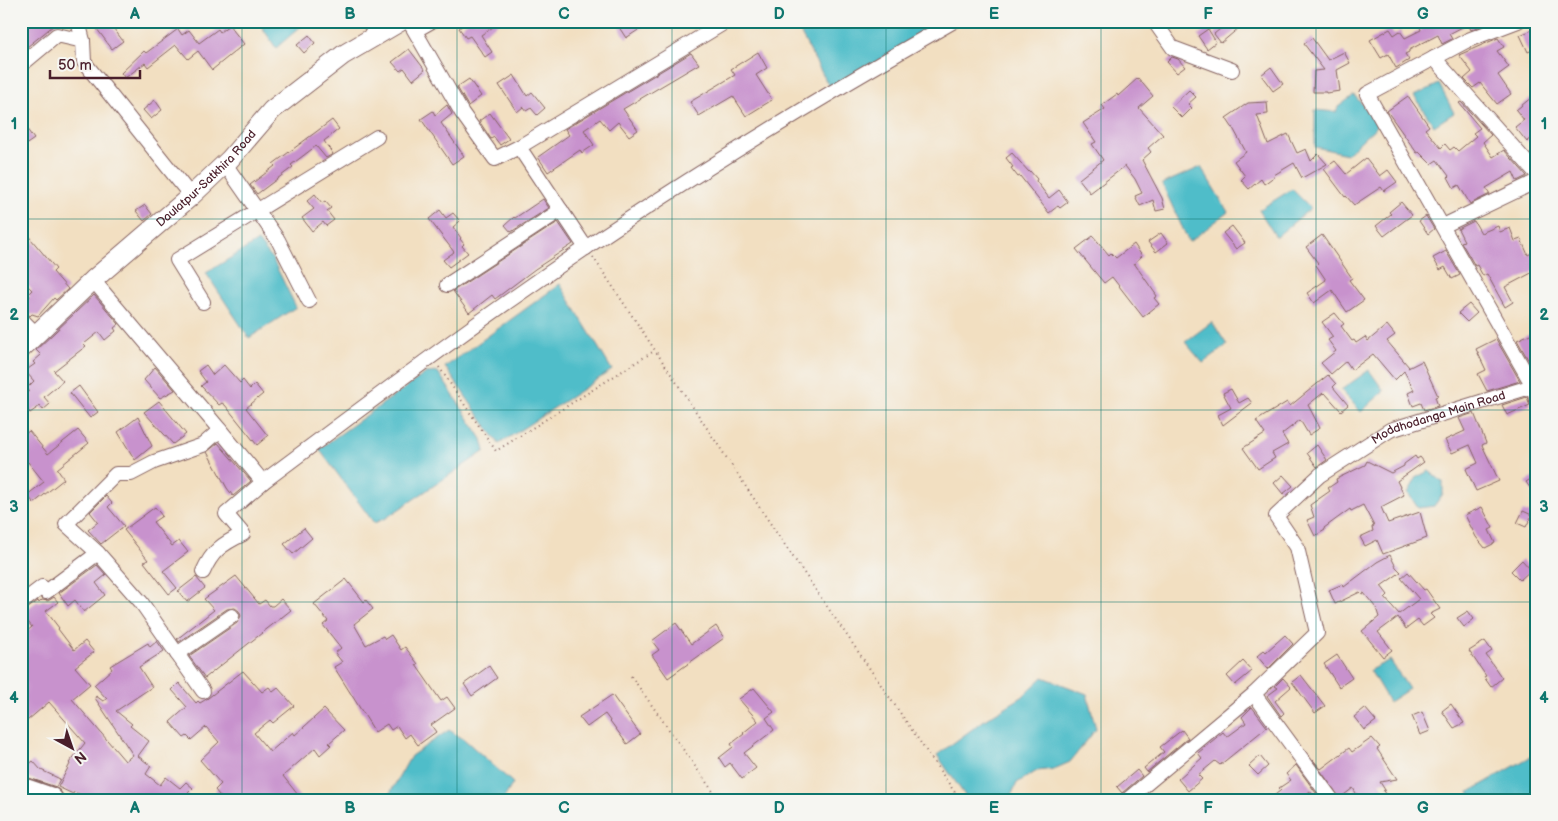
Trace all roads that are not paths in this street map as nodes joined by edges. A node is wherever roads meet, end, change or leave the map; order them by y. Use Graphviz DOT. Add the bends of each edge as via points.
graph roads {
  1 [pos="78,21"];
  2 [pos="401,21"];
  3 [pos="409,21"];
  4 [pos="440,21"];
  5 [pos="727,21"];
  6 [pos="954,21"];
  7 [pos="1154,21"];
  8 [pos="1518,21"];
  9 [pos="372,28"];
  10 [pos="416,34"];
  11 [pos="83,41"];
  12 [pos="1434,58"];
  13 [pos="21,65"];
  14 [pos="1232,70"];
  15 [pos="377,137"];
  16 [pos="519,148"];
  17 [pos="225,164"];
  18 [pos="1537,174"];
  19 [pos="1537,181"];
  20 [pos="191,196"];
  21 [pos="258,210"];
  22 [pos="561,210"];
  23 [pos="1443,226"];
  24 [pos="586,248"];
  25 [pos="93,280"];
  26 [pos="447,285"];
  27 [pos="309,301"];
  28 [pos="203,302"];
  29 [pos="21,319"];
  30 [pos="36,334"];
  31 [pos="21,349"];
  32 [pos="1533,386"];
  33 [pos="1537,400"];
  34 [pos="220,430"];
  35 [pos="263,482"];
  36 [pos="98,552"];
  37 [pos="203,572"];
  38 [pos="21,602"];
  39 [pos="232,616"];
  40 [pos="177,654"];
  41 [pos="203,691"];
  42 [pos="1254,694"];
  43 [pos="21,790"];
  44 [pos="50,800"];
  45 [pos="1127,800"];
  46 [pos="1332,800"];
  1 -- 11 [label="street"];
  2 -- 9 [label="main road, Daulatpur-Satkhira Road"];
  3 -- 10 [label="street"];
  4 -- 10 [label="lane"];
  5 -- 16 [label="street"];
  6 -- 24 [label="street" via="695,176"];
  7 -- 14 [label="street" via="1173,48"];
  8 -- 12 [label="street" via="1468,40"];
  9 -- 17 [label="main road, Daulatpur-Satkhira Road" via="272,110"];
  10 -- 16 [label="street" via="462,113 494,159"];
  11 -- 13 [label="street" via="58,35"];
  11 -- 20 [label="street" via="84,62"];
  12 -- 18 [label="street"];
  12 -- 23 [label="street" via="1367,94"];
  15 -- 21 [label="street"];
  16 -- 22 [label="street"];
  17 -- 20 [label="main road, Daulatpur-Satkhira Road"];
  17 -- 21 [label="street"];
  19 -- 23 [label="street"];
  20 -- 25 [label="main road, Daulatpur-Satkhira Road"];
  21 -- 27 [label="street" via="278,240"];
  21 -- 28 [label="street" via="176,260"];
  22 -- 24 [label="street"];
  22 -- 26 [label="street"];
  23 -- 32 [label="street"];
  24 -- 35 [label="street" via="518,294"];
  25 -- 30 [label="main road, Daulatpur-Satkhira Road"];
  25 -- 34 [label="street"];
  29 -- 30 [label="street"];
  30 -- 31 [label="main road, Daulatpur-Satkhira Road"];
  32 -- 33 [label="street"];
  32 -- 42 [label="street, Moddhodanga Main Road" via="1390,430 1320,475 1276,516 1297,546 1317,633"];
  34 -- 35 [label="street"];
  34 -- 36 [label="street" via="203,445 130,474 116,474 66,524"];
  35 -- 37 [label="street" via="226,514 243,534 221,545"];
  36 -- 38 [label="street" via="46,592 42,587"];
  36 -- 40 [label="street" via="141,602"];
  39 -- 40 [label="street"];
  40 -- 41 [label="street"];
  42 -- 45 [label="street, Moddhodanga Main Road"];
  42 -- 46 [label="street"];
  43 -- 44 [label="highway"];
}
